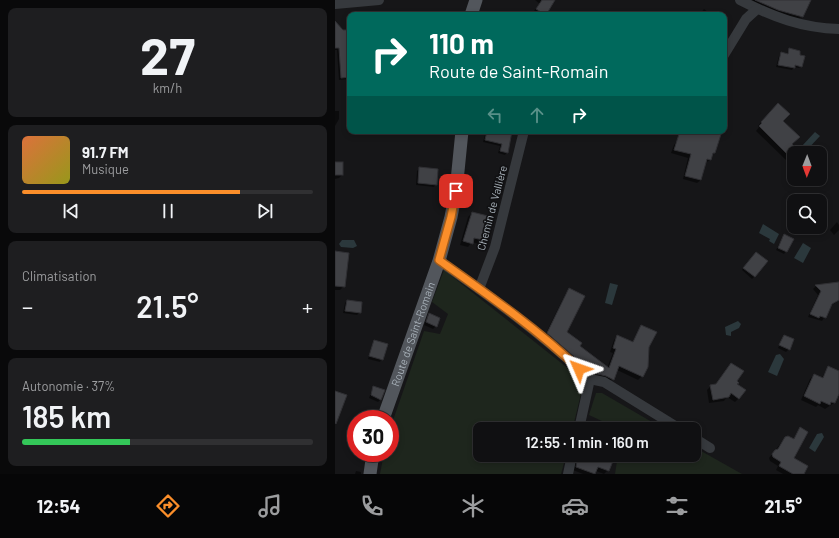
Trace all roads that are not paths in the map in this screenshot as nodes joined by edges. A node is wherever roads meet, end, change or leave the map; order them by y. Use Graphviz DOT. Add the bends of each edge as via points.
graph roads {
  1 [pos="379,0"];
  2 [pos="476,0"];
  3 [pos="740,0"];
  4 [pos="335,4"];
  5 [pos="757,9"];
  6 [pos="472,12"];
  7 [pos="839,29"];
  8 [pos="727,50"];
  9 [pos="462,134"];
  10 [pos="523,134"];
  11 [pos="439,260"];
  12 [pos="479,289"];
  13 [pos="590,379"];
  14 [pos="386,410"];
  15 [pos="581,422"];
  16 [pos="669,422"];
  17 [pos="701,442"];
  18 [pos="710,448"];
  19 [pos="371,462"];
  20 [pos="571,462"];
  21 [pos="369,474"];
  22 [pos="568,474"];
  1 -- 4 [label="street"];
  2 -- 6 [label="main road"];
  3 -- 5 [label="street"];
  5 -- 7 [label="street" via="782,20 816,28"];
  5 -- 8 [label="street" via="746,19"];
  9 -- 11 [label="main road, Route de Saint-Romain" via="456,191"];
  10 -- 12 [label="street, Chemin de Vallière" via="495,247"];
  11 -- 12 [label="street"];
  11 -- 14 [label="main road, Route de Saint-Romain"];
  12 -- 13 [label="street" via="557,348"];
  13 -- 15 [label="street"];
  13 -- 16 [label="street" via="604,382"];
  17 -- 18 [label="street"];
  19 -- 21 [label="main road"];
  20 -- 22 [label="street"];
}
